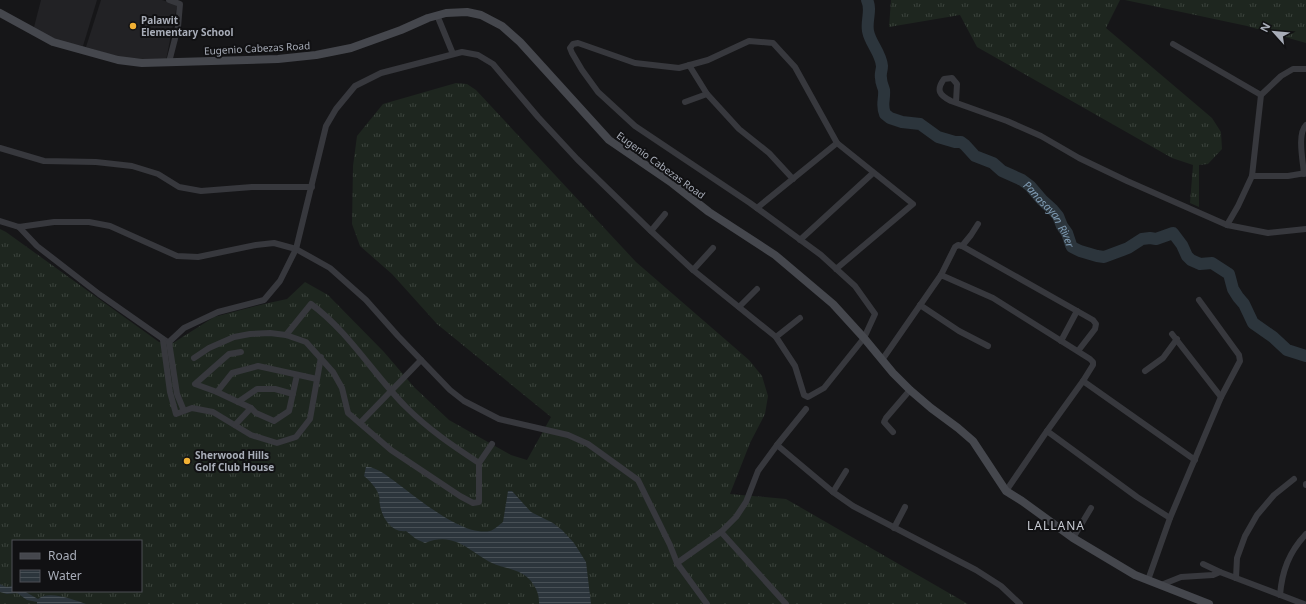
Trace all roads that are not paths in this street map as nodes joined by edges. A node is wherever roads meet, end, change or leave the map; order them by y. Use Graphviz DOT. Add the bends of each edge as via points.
graph roads {
  1 [pos="169,0"];
  2 [pos="0,13"];
  3 [pos="437,15"];
  4 [pos="1173,44"];
  5 [pos="453,54"];
  6 [pos="168,62"];
  7 [pos="689,65"];
  8 [pos="1306,69"];
  9 [pos="707,94"];
  10 [pos="1261,95"];
  11 [pos="685,102"];
  12 [pos="956,102"];
  13 [pos="1306,125"];
  14 [pos="837,143"];
  15 [pos="0,148"];
  16 [pos="873,173"];
  17 [pos="1305,173"];
  18 [pos="1252,176"];
  19 [pos="793,178"];
  20 [pos="312,187"];
  21 [pos="757,208"];
  22 [pos="665,214"];
  23 [pos="0,221"];
  24 [pos="978,224"];
  25 [pos="1227,225"];
  26 [pos="19,227"];
  27 [pos="650,230"];
  28 [pos="1306,230"];
  29 [pos="800,240"];
  30 [pos="962,246"];
  31 [pos="713,248"];
  32 [pos="296,249"];
  33 [pos="836,269"];
  34 [pos="693,270"];
  35 [pos="941,275"];
  36 [pos="757,289"];
  37 [pos="1199,300"];
  38 [pos="920,305"];
  39 [pos="739,307"];
  40 [pos="1077,311"];
  41 [pos="800,318"];
  42 [pos="286,335"];
  43 [pos="776,337"];
  44 [pos="864,338"];
  45 [pos="166,341"];
  46 [pos="1061,341"];
  47 [pos="988,346"];
  48 [pos="1078,351"];
  49 [pos="241,352"];
  50 [pos="321,357"];
  51 [pos="194,358"];
  52 [pos="421,360"];
  53 [pos="882,360"];
  54 [pos="1145,371"];
  55 [pos="297,375"];
  56 [pos="317,379"];
  57 [pos="1083,381"];
  58 [pos="910,390"];
  59 [pos="391,391"];
  60 [pos="217,392"];
  61 [pos="293,394"];
  62 [pos="1221,397"];
  63 [pos="238,402"];
  64 [pos="251,408"];
  65 [pos="806,409"];
  66 [pos="184,411"];
  67 [pos="360,423"];
  68 [pos="235,425"];
  69 [pos="1047,431"];
  70 [pos="893,432"];
  71 [pos="492,444"];
  72 [pos="777,445"];
  73 [pos="1195,460"];
  74 [pos="479,463"];
  75 [pos="846,471"];
  76 [pos="1294,479"];
  77 [pos="1006,491"];
  78 [pos="832,492"];
  79 [pos="905,507"];
  80 [pos="1090,508"];
  81 [pos="1170,518"];
  82 [pos="894,528"];
  83 [pos="721,532"];
  84 [pos="1306,534"];
  85 [pos="1073,538"];
  86 [pos="677,563"];
  87 [pos="1203,564"];
  88 [pos="1220,572"];
  89 [pos="1236,578"];
  90 [pos="1148,580"];
  91 [pos="1161,585"];
  92 [pos="1280,595"];
  93 [pos="706,604"];
  94 [pos="786,604"];
  95 [pos="1020,604"];
  96 [pos="1209,604"];
  97 [pos="1304,604"];
  1 -- 6 [label="street" via="180,4 178,26"];
  2 -- 6 [label="street, Eugenio Cabezas Road" via="53,42 118,60 142,63"];
  3 -- 5 [label="street"];
  3 -- 6 [label="street, Eugenio Cabezas Road" via="351,48 316,55 278,59"];
  3 -- 44 [label="street, Eugenio Cabezas Road" via="453,12 474,13 492,20 510,32 609,140 775,256 832,304"];
  4 -- 10 [label="street"];
  5 -- 20 [label="street" via="381,73 355,86 326,126"];
  5 -- 27 [label="street" via="470,52 493,64 577,159"];
  7 -- 9 [label="street"];
  7 -- 14 [label="street" via="708,60 749,41 773,43 795,67"];
  7 -- 21 [label="street" via="679,68 636,63 578,43 571,46 572,53 598,92 635,126"];
  8 -- 10 [label="street" via="1293,69 1270,84"];
  9 -- 11 [label="street"];
  9 -- 19 [label="street" via="739,129 769,153"];
  10 -- 18 [label="street"];
  12 -- 25 [label="street" via="1041,136 1127,182"];
  13 -- 17 [label="street" via="1301,138"];
  14 -- 16 [label="street"];
  14 -- 19 [label="street"];
  15 -- 20 [label="street" via="44,161 132,166 158,174 179,187 201,191 252,187"];
  16 -- 29 [label="street"];
  16 -- 33 [label="street" via="913,204"];
  17 -- 18 [label="street" via="1288,176"];
  18 -- 25 [label="street"];
  19 -- 21 [label="street"];
  20 -- 32 [label="street"];
  21 -- 29 [label="street"];
  22 -- 27 [label="street"];
  23 -- 26 [label="street"];
  24 -- 30 [label="street"];
  25 -- 28 [label="street" via="1268,234"];
  26 -- 32 [label="street" via="54,222 90,222 110,226 178,256 198,256 274,243"];
  26 -- 45 [label="street" via="37,246"];
  27 -- 34 [label="street"];
  29 -- 33 [label="street"];
  30 -- 35 [label="street" via="955,246"];
  30 -- 40 [label="street"];
  31 -- 34 [label="street"];
  32 -- 45 [label="street" via="280,281 264,300 218,312 184,328"];
  32 -- 52 [label="street" via="330,268 366,300"];
  33 -- 44 [label="street" via="855,286 875,314"];
  34 -- 39 [label="street"];
  35 -- 38 [label="street"];
  35 -- 46 [label="street" via="994,298"];
  36 -- 39 [label="street"];
  37 -- 62 [label="street" via="1239,355 1240,361"];
  38 -- 47 [label="street" via="959,331"];
  38 -- 53 [label="street"];
  39 -- 43 [label="street"];
  40 -- 46 [label="street"];
  40 -- 48 [label="street" via="1093,320 1096,327"];
  41 -- 43 [label="street"];
  42 -- 50 [label="street" via="306,342"];
  42 -- 51 [label="street" via="250,334 234,337"];
  42 -- 59 [label="street" via="311,304 342,331"];
  43 -- 44 [label="street" via="795,366 804,395 808,397 824,388"];
  44 -- 53 [label="street, Eugenio Cabezas Road"];
  45 -- 66 [label="street" via="177,394"];
  45 -- 66 [label="street" via="170,392 176,414"];
  46 -- 48 [label="street"];
  48 -- 57 [label="street" via="1093,363"];
  49 -- 60 [label="street" via="229,354 195,384"];
  50 -- 56 [label="street"];
  50 -- 67 [label="street" via="342,388 348,413"];
  52 -- 59 [label="street"];
  52 -- 86 [label="street" via="464,402 498,419 568,435 588,444 638,480"];
  53 -- 58 [label="street, Eugenio Cabezas Road"];
  54 -- 62 [label="street" via="1163,358 1174,337"];
  55 -- 56 [label="street"];
  55 -- 60 [label="street" via="258,366 232,373"];
  55 -- 61 [label="street"];
  56 -- 68 [label="street" via="310,419 296,437 277,443 251,435"];
  57 -- 69 [label="street"];
  57 -- 73 [label="street"];
  58 -- 70 [label="street" via="884,422"];
  58 -- 77 [label="street, Eugenio Cabezas Road" via="973,441"];
  59 -- 67 [label="street"];
  59 -- 74 [label="street" via="430,429"];
  60 -- 63 [label="street"];
  61 -- 63 [label="street" via="275,389 257,389"];
  61 -- 64 [label="street" via="290,410 274,421"];
  62 -- 73 [label="street"];
  63 -- 64 [label="street"];
  64 -- 68 [label="street"];
  65 -- 72 [label="street"];
  66 -- 68 [label="street" via="192,408 214,412"];
  67 -- 74 [label="street" via="391,450 473,503 479,502"];
  69 -- 77 [label="street"];
  69 -- 81 [label="street"];
  71 -- 74 [label="street"];
  72 -- 78 [label="street"];
  72 -- 83 [label="street" via="758,471 746,502"];
  73 -- 81 [label="street"];
  75 -- 78 [label="street"];
  76 -- 89 [label="street" via="1257,515 1245,536 1237,558"];
  77 -- 85 [label="street, Eugenio Cabezas Road"];
  78 -- 82 [label="street"];
  79 -- 82 [label="street"];
  80 -- 85 [label="street"];
  81 -- 90 [label="street"];
  82 -- 95 [label="street" via="976,570 1002,586"];
  83 -- 86 [label="street"];
  83 -- 94 [label="street"];
  84 -- 92 [label="street" via="1287,563"];
  85 -- 90 [label="street, Eugenio Cabezas Road"];
  86 -- 93 [label="street"];
  87 -- 88 [label="street"];
  88 -- 89 [label="street"];
  88 -- 91 [label="street" via="1213,575 1181,577"];
  89 -- 92 [label="street"];
  90 -- 91 [label="street, Eugenio Cabezas Road"];
  91 -- 96 [label="street, Eugenio Cabezas Road"];
  92 -- 97 [label="street"];
}
